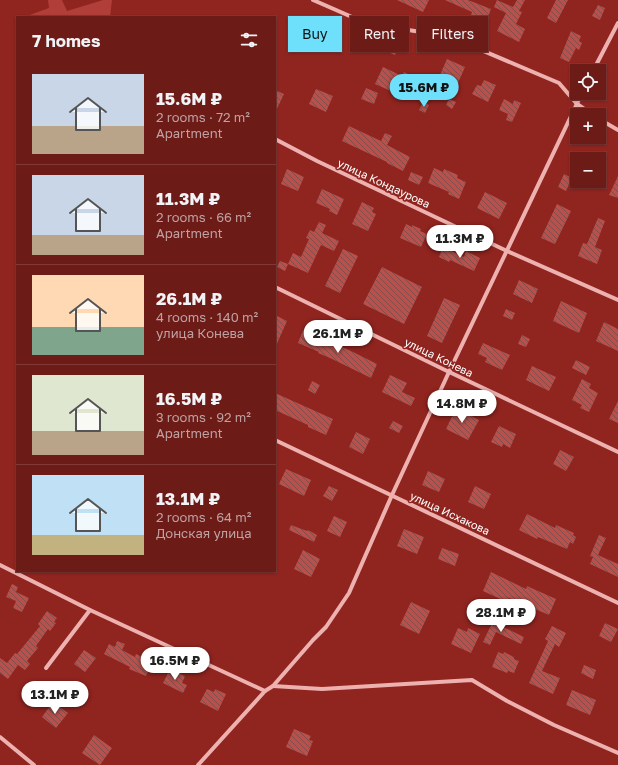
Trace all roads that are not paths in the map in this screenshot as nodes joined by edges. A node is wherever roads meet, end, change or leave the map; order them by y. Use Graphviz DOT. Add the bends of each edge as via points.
graph roads {
  1 [pos="313,0"];
  2 [pos="618,23"];
  3 [pos="597,64"];
  4 [pos="579,100"];
  5 [pos="577,104"];
  6 [pos="583,108"];
  7 [pos="606,123"];
  8 [pos="618,130"];
  9 [pos="276,140"];
  10 [pos="507,251"];
  11 [pos="276,287"];
  12 [pos="618,300"];
  13 [pos="449,372"];
  14 [pos="276,440"];
  15 [pos="618,452"];
  16 [pos="392,496"];
  17 [pos="0,565"];
  18 [pos="618,603"];
  19 [pos="90,610"];
  20 [pos="46,668"];
  21 [pos="273,686"];
  22 [pos="265,691"];
  23 [pos="0,737"];
  24 [pos="618,753"];
  25 [pos="34,765"];
  26 [pos="198,765"];
  1 -- 5 [label="street" via="368,24 448,36 559,83"];
  2 -- 3 [label="street"];
  4 -- 5 [label="street"];
  5 -- 6 [label="street"];
  5 -- 10 [label="street"];
  7 -- 8 [label="street"];
  9 -- 10 [label="street, улица Кондаурова"];
  10 -- 12 [label="street, улица Кондаурова"];
  10 -- 13 [label="street"];
  11 -- 13 [label="street, улица Конева"];
  13 -- 15 [label="street, улица Конева"];
  13 -- 16 [label="street"];
  14 -- 16 [label="street, улица Исхакова"];
  16 -- 18 [label="street, улица Исхакова"];
  16 -- 21 [label="street" via="349,593 326,627"];
  17 -- 19 [label="street"];
  19 -- 20 [label="street"];
  19 -- 22 [label="street"];
  21 -- 22 [label="street"];
  21 -- 24 [label="street" via="322,689 472,680 554,726"];
  22 -- 26 [label="street"];
  23 -- 25 [label="street"];
}
